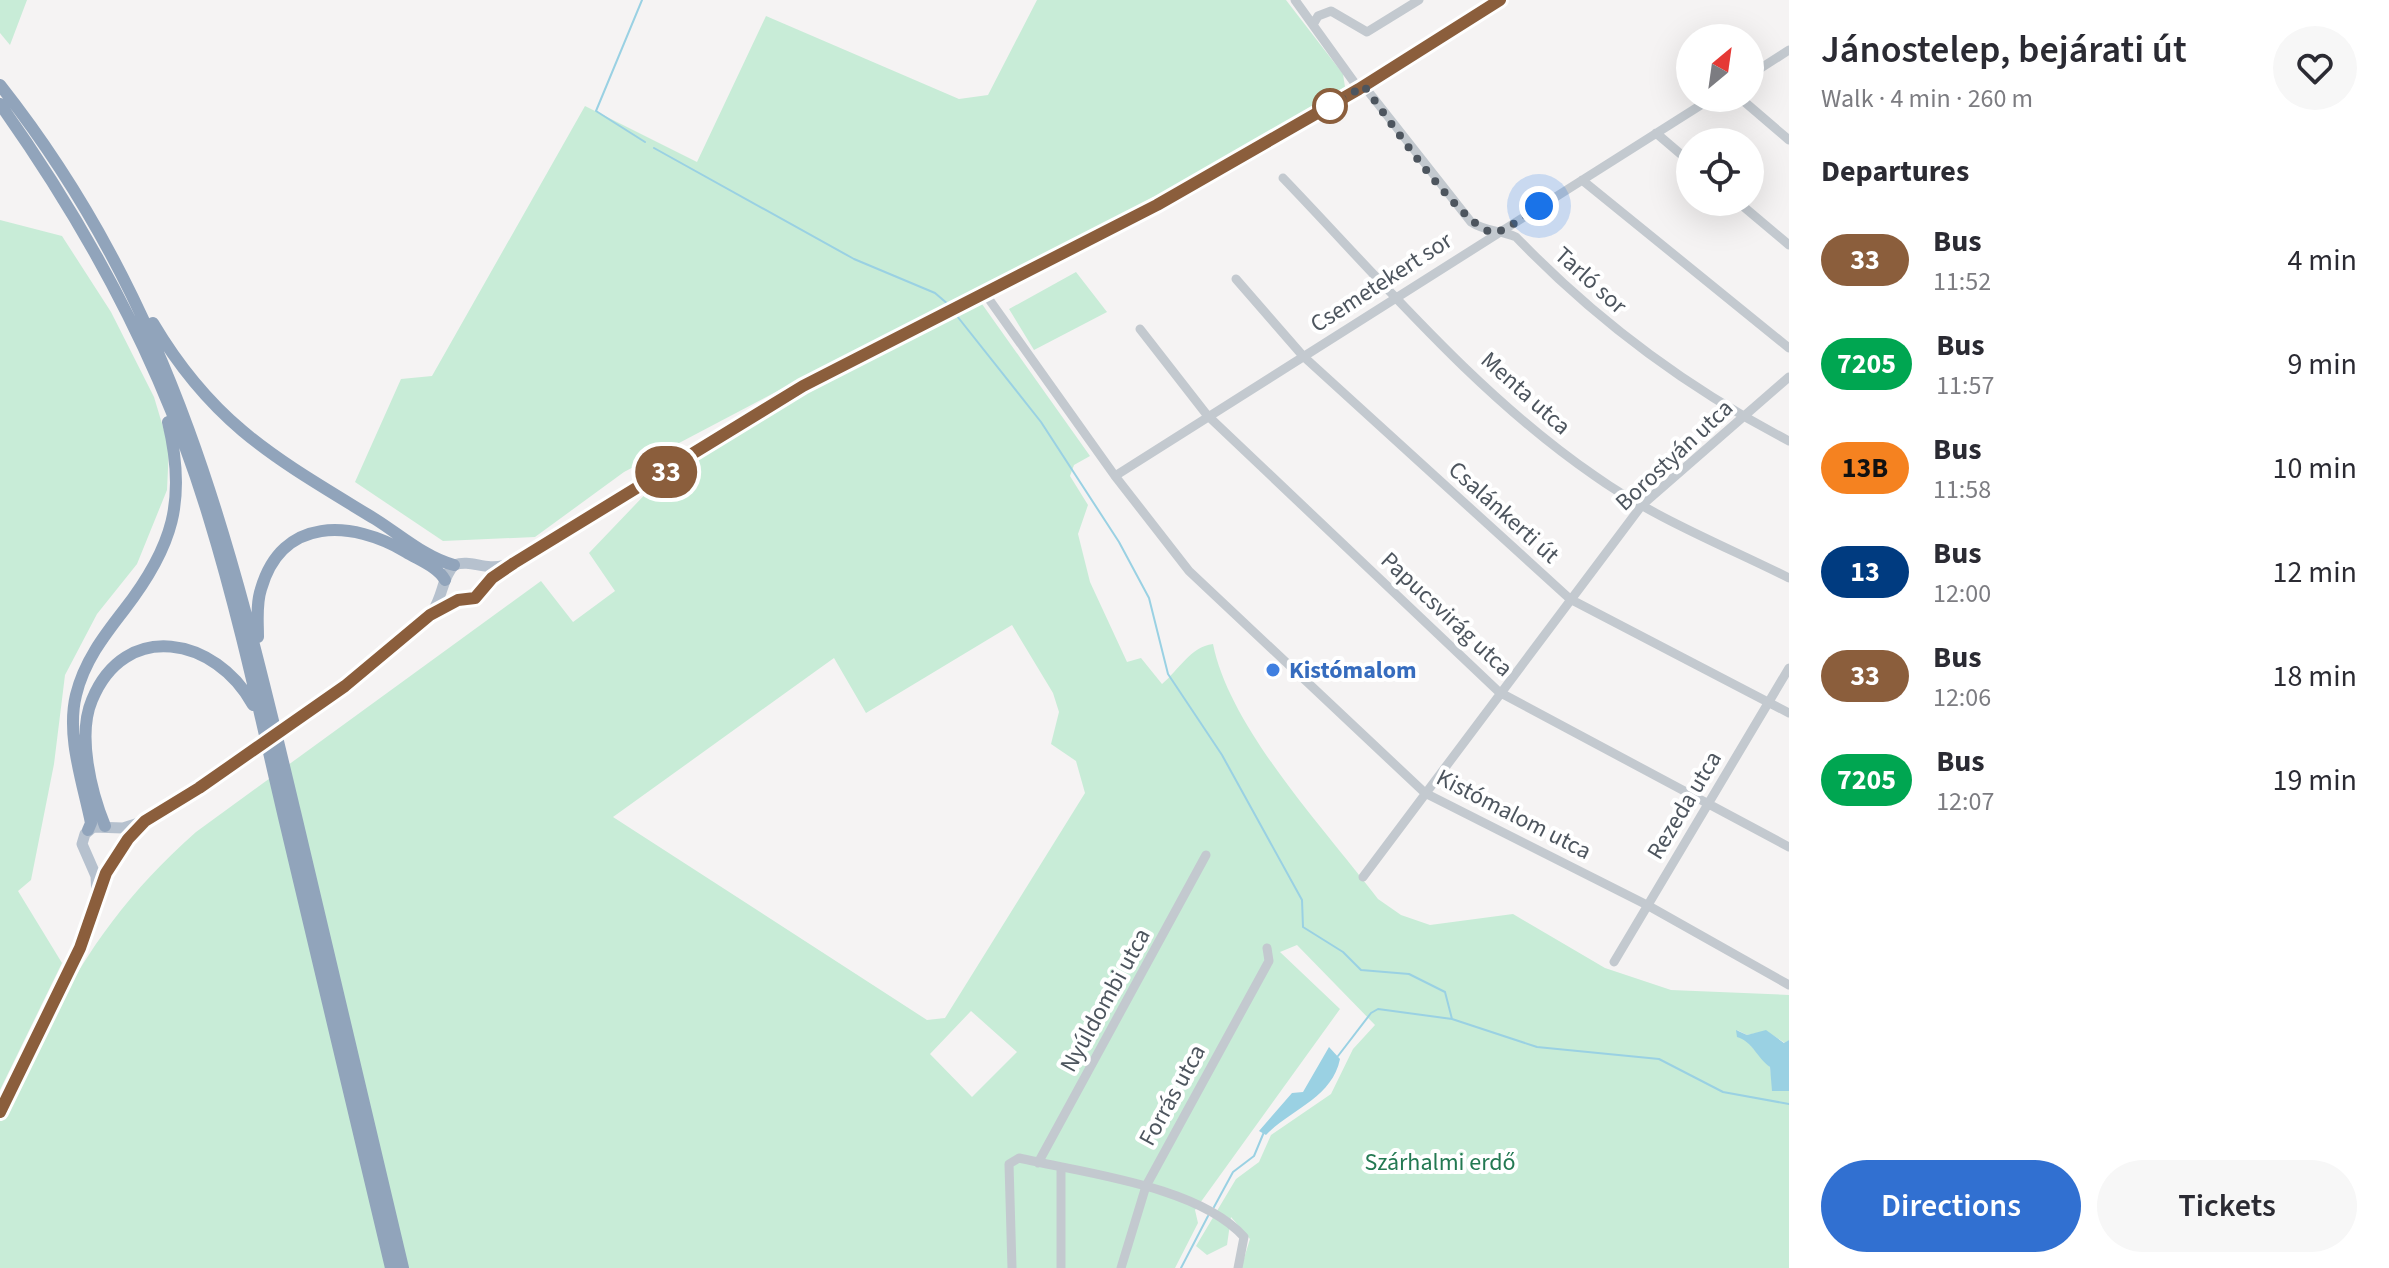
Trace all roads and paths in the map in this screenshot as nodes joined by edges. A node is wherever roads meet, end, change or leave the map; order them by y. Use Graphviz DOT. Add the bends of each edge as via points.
graph roads {
  1 [pos="1295,0"];
  2 [pos="1419,0"];
  3 [pos="1500,0"];
  4 [pos="1314,23"];
  5 [pos="1789,50"];
  6 [pos="1764,66"];
  7 [pos="0,85"];
  8 [pos="1361,88"];
  9 [pos="0,104"];
  10 [pos="1690,112"];
  11 [pos="1756,112"];
  12 [pos="1656,133"];
  13 [pos="1789,140"];
  14 [pos="1676,150"];
  15 [pos="1283,178"];
  16 [pos="1582,180"];
  17 [pos="1755,216"];
  18 [pos="1497,232"];
  19 [pos="1789,245"];
  20 [pos="1236,279"];
  21 [pos="128,284"];
  22 [pos="986,295"];
  23 [pos="1397,296"];
  24 [pos="1140,329"];
  25 [pos="1789,348"];
  26 [pos="1303,356"];
  27 [pos="1789,377"];
  28 [pos="161,387"];
  29 [pos="1207,415"];
  30 [pos="1744,418"];
  31 [pos="1789,441"];
  32 [pos="1115,476"];
  33 [pos="1642,505"];
  34 [pos="514,563"];
  35 [pos="454,565"];
  36 [pos="477,567"];
  37 [pos="1789,578"];
  38 [pos="446,584"];
  39 [pos="484,587"];
  40 [pos="1570,599"];
  41 [pos="458,600"];
  42 [pos="430,615"];
  43 [pos="258,657"];
  44 [pos="1789,668"];
  45 [pos="1499,692"];
  46 [pos="1769,702"];
  47 [pos="1789,713"];
  48 [pos="261,718"];
  49 [pos="1425,793"];
  50 [pos="1708,804"];
  51 [pos="145,821"];
  52 [pos="109,827"];
  53 [pos="88,830"];
  54 [pos="1789,847"];
  55 [pos="117,855"];
  56 [pos="1206,855"];
  57 [pos="92,862"];
  58 [pos="1363,877"];
  59 [pos="97,896"];
  60 [pos="1647,905"];
  61 [pos="1267,948"];
  62 [pos="1614,962"];
  63 [pos="1789,985"];
  64 [pos="0,1111"];
  65 [pos="1038,1163"];
  66 [pos="1061,1168"];
  67 [pos="1146,1186"];
  68 [pos="391,1268"];
  69 [pos="403,1268"];
  70 [pos="1012,1268"];
  71 [pos="1061,1268"];
  72 [pos="1121,1268"];
  73 [pos="1238,1268"];
  1 -- 4 [label="street, Tarló sor"];
  2 -- 4 [label="street" via="1367,32 1331,11"];
  3 -- 8 [label="main road"];
  4 -- 8 [label="street, Tarló sor"];
  5 -- 6 [label="street"];
  7 -- 21 [label="highway" via="48,152"];
  8 -- 18 [label="street, Tarló sor" via="1471,222"];
  8 -- 22 [label="main road"];
  9 -- 28 [label="highway" via="98,256"];
  10 -- 12 [label="street, Csemetekert sor"];
  11 -- 13 [label="street"];
  12 -- 14 [label="street"];
  12 -- 16 [label="street, Csemetekert sor"];
  15 -- 23 [label="street, Menta utca"];
  16 -- 18 [label="street, Csemetekert sor"];
  16 -- 25 [label="street"];
  17 -- 19 [label="street"];
  18 -- 23 [label="street, Csemetekert sor"];
  18 -- 30 [label="street, Tarló sor" via="1516,237 1571,294"];
  20 -- 26 [label="street, Csalánkerti út"];
  21 -- 35 [label="highway" via="184,372 233,426 288,466"];
  21 -- 43 [label="highway" via="204,465"];
  22 -- 32 [label="street, Kistómalom utca"];
  22 -- 34 [label="main road" via="803,386"];
  23 -- 26 [label="street, Csemetekert sor"];
  23 -- 33 [label="street, Menta utca" via="1541,436"];
  24 -- 29 [label="street, Papucsvirág utca"];
  26 -- 29 [label="street, Csemetekert sor"];
  26 -- 40 [label="street, Csalánkerti út"];
  27 -- 30 [label="street, Borostyán utca"];
  28 -- 48 [label="highway" via="209,518"];
  28 -- 53 [label="highway" via="178,470 174,520 143,586 93,652 75,698 75,747 91,823"];
  29 -- 32 [label="street, Csemetekert sor"];
  29 -- 45 [label="street, Papucsvirág utca"];
  30 -- 31 [label="street, Tarló sor"];
  30 -- 33 [label="street, Borostyán utca"];
  32 -- 49 [label="street, Kistómalom utca" via="1189,571"];
  33 -- 37 [label="street, Menta utca"];
  33 -- 40 [label="street, Borostyán utca"];
  34 -- 36 [label="main road" via="489,570"];
  34 -- 39 [label="main road"];
  35 -- 36 [label="main road"];
  35 -- 38 [label="main road"];
  36 -- 39 [label="main road"];
  38 -- 41 [label="main road"];
  38 -- 42 [label="main road"];
  38 -- 43 [label="highway" via="433,568 372,534 342,528 315,532 282,551 265,576 258,604"];
  39 -- 41 [label="main road" via="475,598"];
  40 -- 45 [label="street, Borostyán utca"];
  40 -- 46 [label="street, Csalánkerti út"];
  41 -- 42 [label="main road"];
  42 -- 51 [label="main road" via="298,719"];
  43 -- 69 [label="highway"];
  44 -- 46 [label="street, Rezeda utca"];
  45 -- 49 [label="street, Borostyán utca"];
  45 -- 50 [label="street, Papucsvirág utca"];
  46 -- 47 [label="street, Csalánkerti út"];
  46 -- 50 [label="street, Rezeda utca"];
  48 -- 52 [label="highway" via="234,675 210,657 167,647 127,658 99,684 87,720 88,755"];
  48 -- 68 [label="highway"];
  49 -- 58 [label="street, Borostyán utca"];
  49 -- 60 [label="street, Kistómalom utca"];
  50 -- 54 [label="street, Papucsvirág utca"];
  50 -- 60 [label="street, Rezeda utca"];
  51 -- 52 [label="main road"];
  51 -- 55 [label="main road"];
  52 -- 53 [label="main road"];
  52 -- 55 [label="main road" via="120,838"];
  53 -- 57 [label="main road" via="82,850"];
  55 -- 57 [label="main road" via="103,864"];
  55 -- 59 [label="main road"];
  56 -- 65 [label="street, Nyúldombi utca"];
  57 -- 59 [label="main road"];
  59 -- 64 [label="main road" via="80,948"];
  60 -- 62 [label="street, Rezeda utca"];
  60 -- 63 [label="street, Kistómalom utca"];
  61 -- 67 [label="street, Forrás utca" via="1269,961"];
  65 -- 66 [label="street"];
  65 -- 70 [label="street" via="1010,1161"];
  66 -- 67 [label="street"];
  66 -- 71 [label="street"];
  67 -- 72 [label="street, Forrás utca"];
  67 -- 73 [label="street" via="1232,1223 1244,1237"];
}
